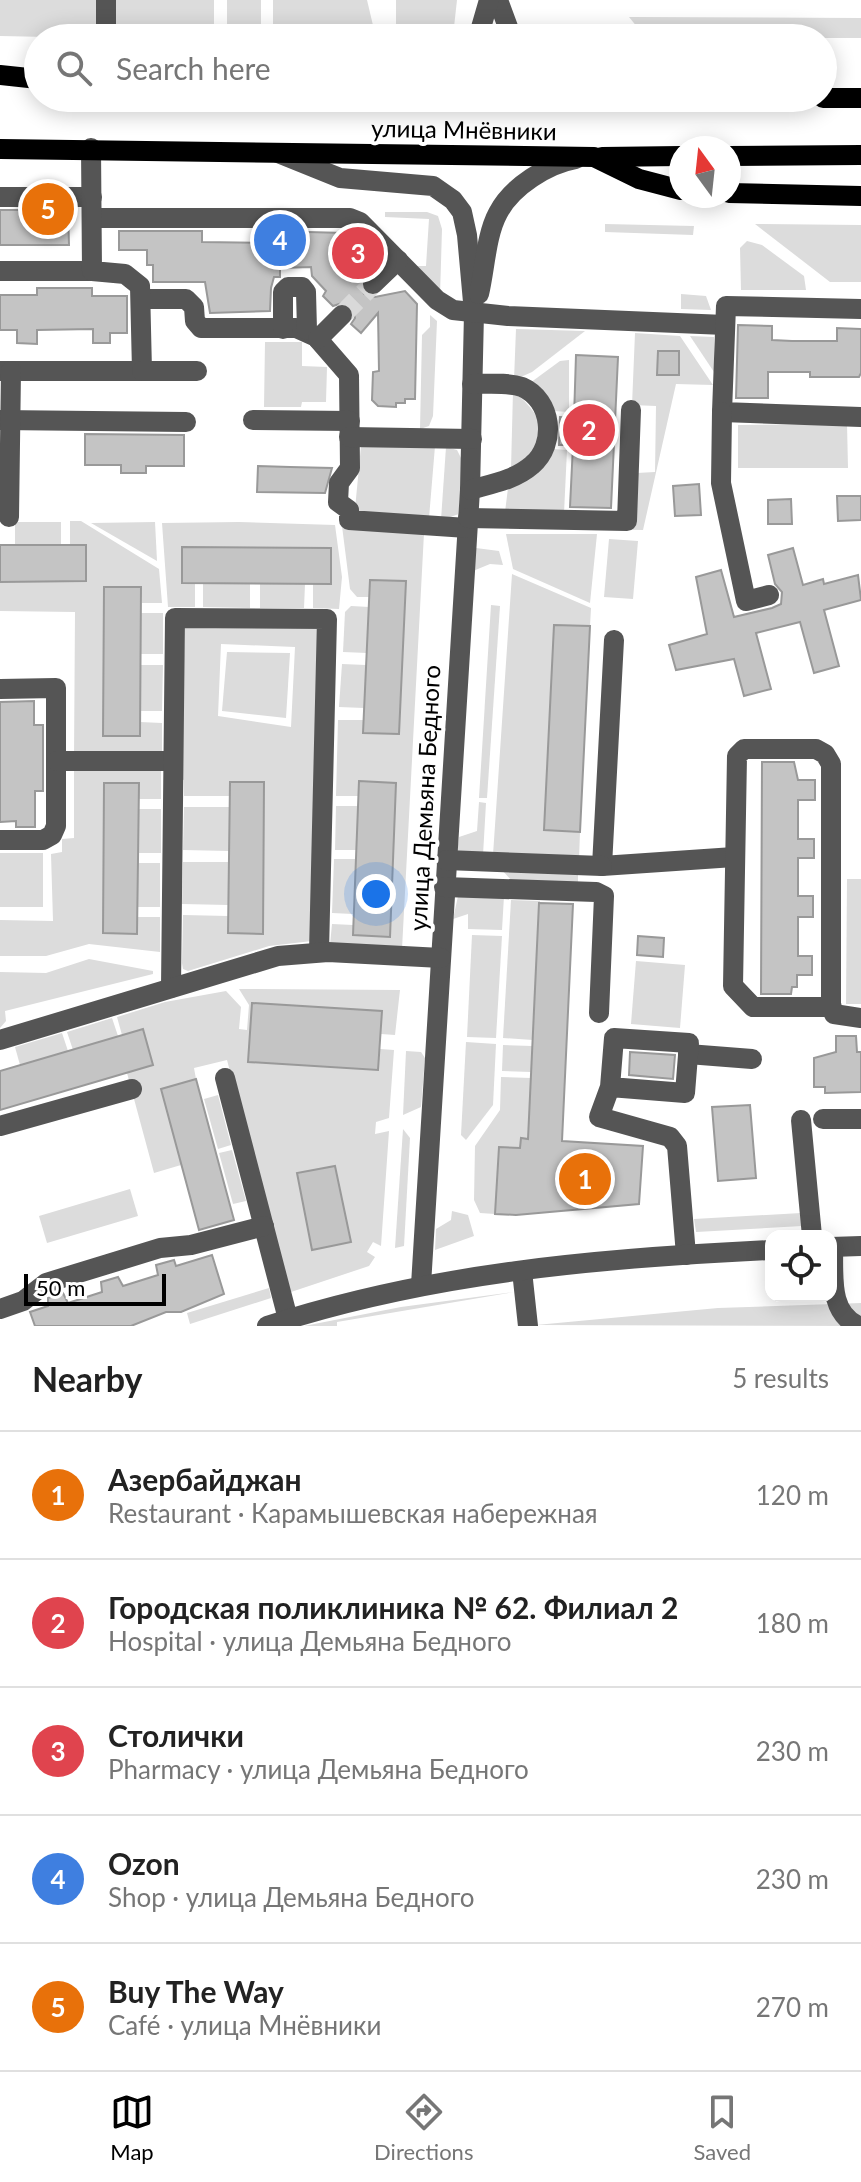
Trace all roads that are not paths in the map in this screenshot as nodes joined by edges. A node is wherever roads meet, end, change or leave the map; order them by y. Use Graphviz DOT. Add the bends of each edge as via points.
graph roads {
  1 [pos="106,0"];
  2 [pos="489,0"];
  3 [pos="498,0"];
  4 [pos="106,24"];
  5 [pos="482,24"];
  6 [pos="507,24"];
  7 [pos="0,75"];
  8 [pos="24,78"];
  9 [pos="0,86"];
  10 [pos="24,86"];
  11 [pos="837,98"];
  12 [pos="861,98"];
  13 [pos="91,148"];
  14 [pos="0,149"];
  15 [pos="274,152"];
  16 [pos="861,155"];
  17 [pos="669,156"];
  18 [pos="741,156"];
  19 [pos="591,157"];
  20 [pos="669,187"];
  21 [pos="741,193"];
  22 [pos="861,196"];
  23 [pos="0,197"];
  24 [pos="92,197"];
  25 [pos="92,218"];
  26 [pos="398,260"];
  27 [pos="0,271"];
  28 [pos="92,271"];
  29 [pos="373,284"];
  30 [pos="142,299"];
  31 [pos="861,309"];
  32 [pos="474,313"];
  33 [pos="342,315"];
  34 [pos="725,325"];
  35 [pos="283,329"];
  36 [pos="312,335"];
  37 [pos="6,371"];
  38 [pos="142,371"];
  39 [pos="197,371"];
  40 [pos="472,384"];
  41 [pos="631,410"];
  42 [pos="722,412"];
  43 [pos="861,417"];
  44 [pos="6,420"];
  45 [pos="253,420"];
  46 [pos="186,422"];
  47 [pos="350,429"];
  48 [pos="472,439"];
  49 [pos="470,490"];
  50 [pos="9,517"];
  51 [pos="467,523"];
  52 [pos="769,595"];
  53 [pos="614,640"];
  54 [pos="0,689"];
  55 [pos="57,761"];
  56 [pos="173,761"];
  57 [pos="0,840"];
  58 [pos="734,857"];
  59 [pos="446,860"];
  60 [pos="602,866"];
  61 [pos="444,887"];
  62 [pos="319,952"];
  63 [pos="441,958"];
  64 [pos="171,988"];
  65 [pos="832,1007"];
  66 [pos="599,1013"];
  67 [pos="861,1018"];
  68 [pos="0,1040"];
  69 [pos="688,1054"];
  70 [pos="752,1059"];
  71 [pos="225,1078"];
  72 [pos="610,1087"];
  73 [pos="132,1089"];
  74 [pos="823,1119"];
  75 [pos="861,1119"];
  76 [pos="801,1120"];
  77 [pos="0,1126"];
  78 [pos="264,1226"];
  79 [pos="811,1230"];
  80 [pos="861,1246"];
  81 [pos="837,1247"];
  82 [pos="765,1250"];
  83 [pos="686,1255"];
  84 [pos="522,1271"];
  85 [pos="421,1285"];
  86 [pos="837,1298"];
  87 [pos="0,1309"];
  88 [pos="288,1319"];
  89 [pos="267,1326"];
  90 [pos="528,1326"];
  91 [pos="859,1326"];
  1 -- 4 [label="street"];
  2 -- 5 [label="street"];
  3 -- 6 [label="street"];
  7 -- 8 [label="main road"];
  9 -- 10 [label="main road"];
  11 -- 12 [label="main road"];
  13 -- 14 [label="main road, улица Мнёвники"];
  13 -- 15 [label="main road, улица Мнёвники"];
  13 -- 24 [label="street"];
  15 -- 19 [label="main road, улица Мнёвники"];
  15 -- 32 [label="street, улица Демьяна Бедного" via="340,178 423,184 453,200 466,225"];
  16 -- 18 [label="main road"];
  17 -- 19 [label="main road"];
  19 -- 20 [label="main road, улица Мнёвники"];
  19 -- 32 [label="street, улица Демьяна Бедного" via="546,170 499,212"];
  21 -- 22 [label="main road"];
  23 -- 24 [label="street"];
  24 -- 25 [label="street"];
  25 -- 26 [label="street" via="350,218"];
  25 -- 28 [label="street"];
  26 -- 29 [label="street"];
  26 -- 32 [label="street" via="440,303"];
  27 -- 28 [label="street"];
  28 -- 30 [label="street" via="133,277"];
  30 -- 35 [label="street" via="186,299 201,328"];
  30 -- 38 [label="street"];
  31 -- 34 [label="street" via="726,306"];
  32 -- 34 [label="street"];
  32 -- 40 [label="street, улица Демьяна Бедного"];
  33 -- 36 [label="street"];
  34 -- 42 [label="street"];
  35 -- 36 [label="street"];
  35 -- 36 [label="street" via="283,292 299,287 306,292"];
  36 -- 47 [label="street" via="349,375"];
  37 -- 38 [label="street"];
  37 -- 44 [label="street"];
  38 -- 39 [label="street"];
  40 -- 48 [label="street, улица Демьяна Бедного"];
  40 -- 49 [label="street" via="526,390 546,415 549,431 533,465"];
  41 -- 51 [label="street" via="627,521"];
  42 -- 43 [label="street"];
  42 -- 52 [label="street" via="721,483 746,601"];
  44 -- 46 [label="street"];
  44 -- 50 [label="street"];
  45 -- 47 [label="street"];
  47 -- 48 [label="street"];
  47 -- 51 [label="street" via="350,468 339,483 338,502 349,510 349,520"];
  48 -- 49 [label="street, улица Демьяна Бедного"];
  49 -- 51 [label="street, улица Демьяна Бедного"];
  51 -- 59 [label="street, улица Демьяна Бедного"];
  53 -- 60 [label="street"];
  54 -- 55 [label="street" via="56,688"];
  55 -- 56 [label="street"];
  55 -- 57 [label="street" via="52,835 43,840"];
  56 -- 62 [label="street" via="175,618 327,619"];
  56 -- 64 [label="street"];
  58 -- 60 [label="street"];
  58 -- 65 [label="street" via="733,986 753,1007"];
  58 -- 65 [label="street" via="737,756 756,747 825,754 833,778"];
  59 -- 60 [label="street"];
  59 -- 61 [label="street, улица Демьяна Бедного"];
  61 -- 63 [label="street, улица Демьяна Бедного"];
  61 -- 66 [label="street" via="604,896"];
  62 -- 63 [label="street"];
  62 -- 64 [label="street" via="272,957"];
  63 -- 85 [label="street, улица Демьяна Бедного"];
  64 -- 68 [label="street"];
  65 -- 67 [label="street" via="842,1018"];
  69 -- 70 [label="street"];
  69 -- 72 [label="street" via="685,1093"];
  69 -- 72 [label="street" via="689,1043 614,1038"];
  71 -- 78 [label="street"];
  72 -- 83 [label="street" via="599,1117 670,1137 677,1146"];
  73 -- 77 [label="street"];
  74 -- 75 [label="street"];
  76 -- 79 [label="street"];
  78 -- 87 [label="street" via="160,1248 46,1283 23,1301"];
  78 -- 88 [label="street"];
  80 -- 81 [label="street"];
  82 -- 83 [label="street"];
  83 -- 84 [label="street"];
  84 -- 85 [label="street"];
  84 -- 90 [label="street"];
  85 -- 88 [label="street"];
  86 -- 91 [label="street" via="847,1321"];
  88 -- 89 [label="street"];
}
